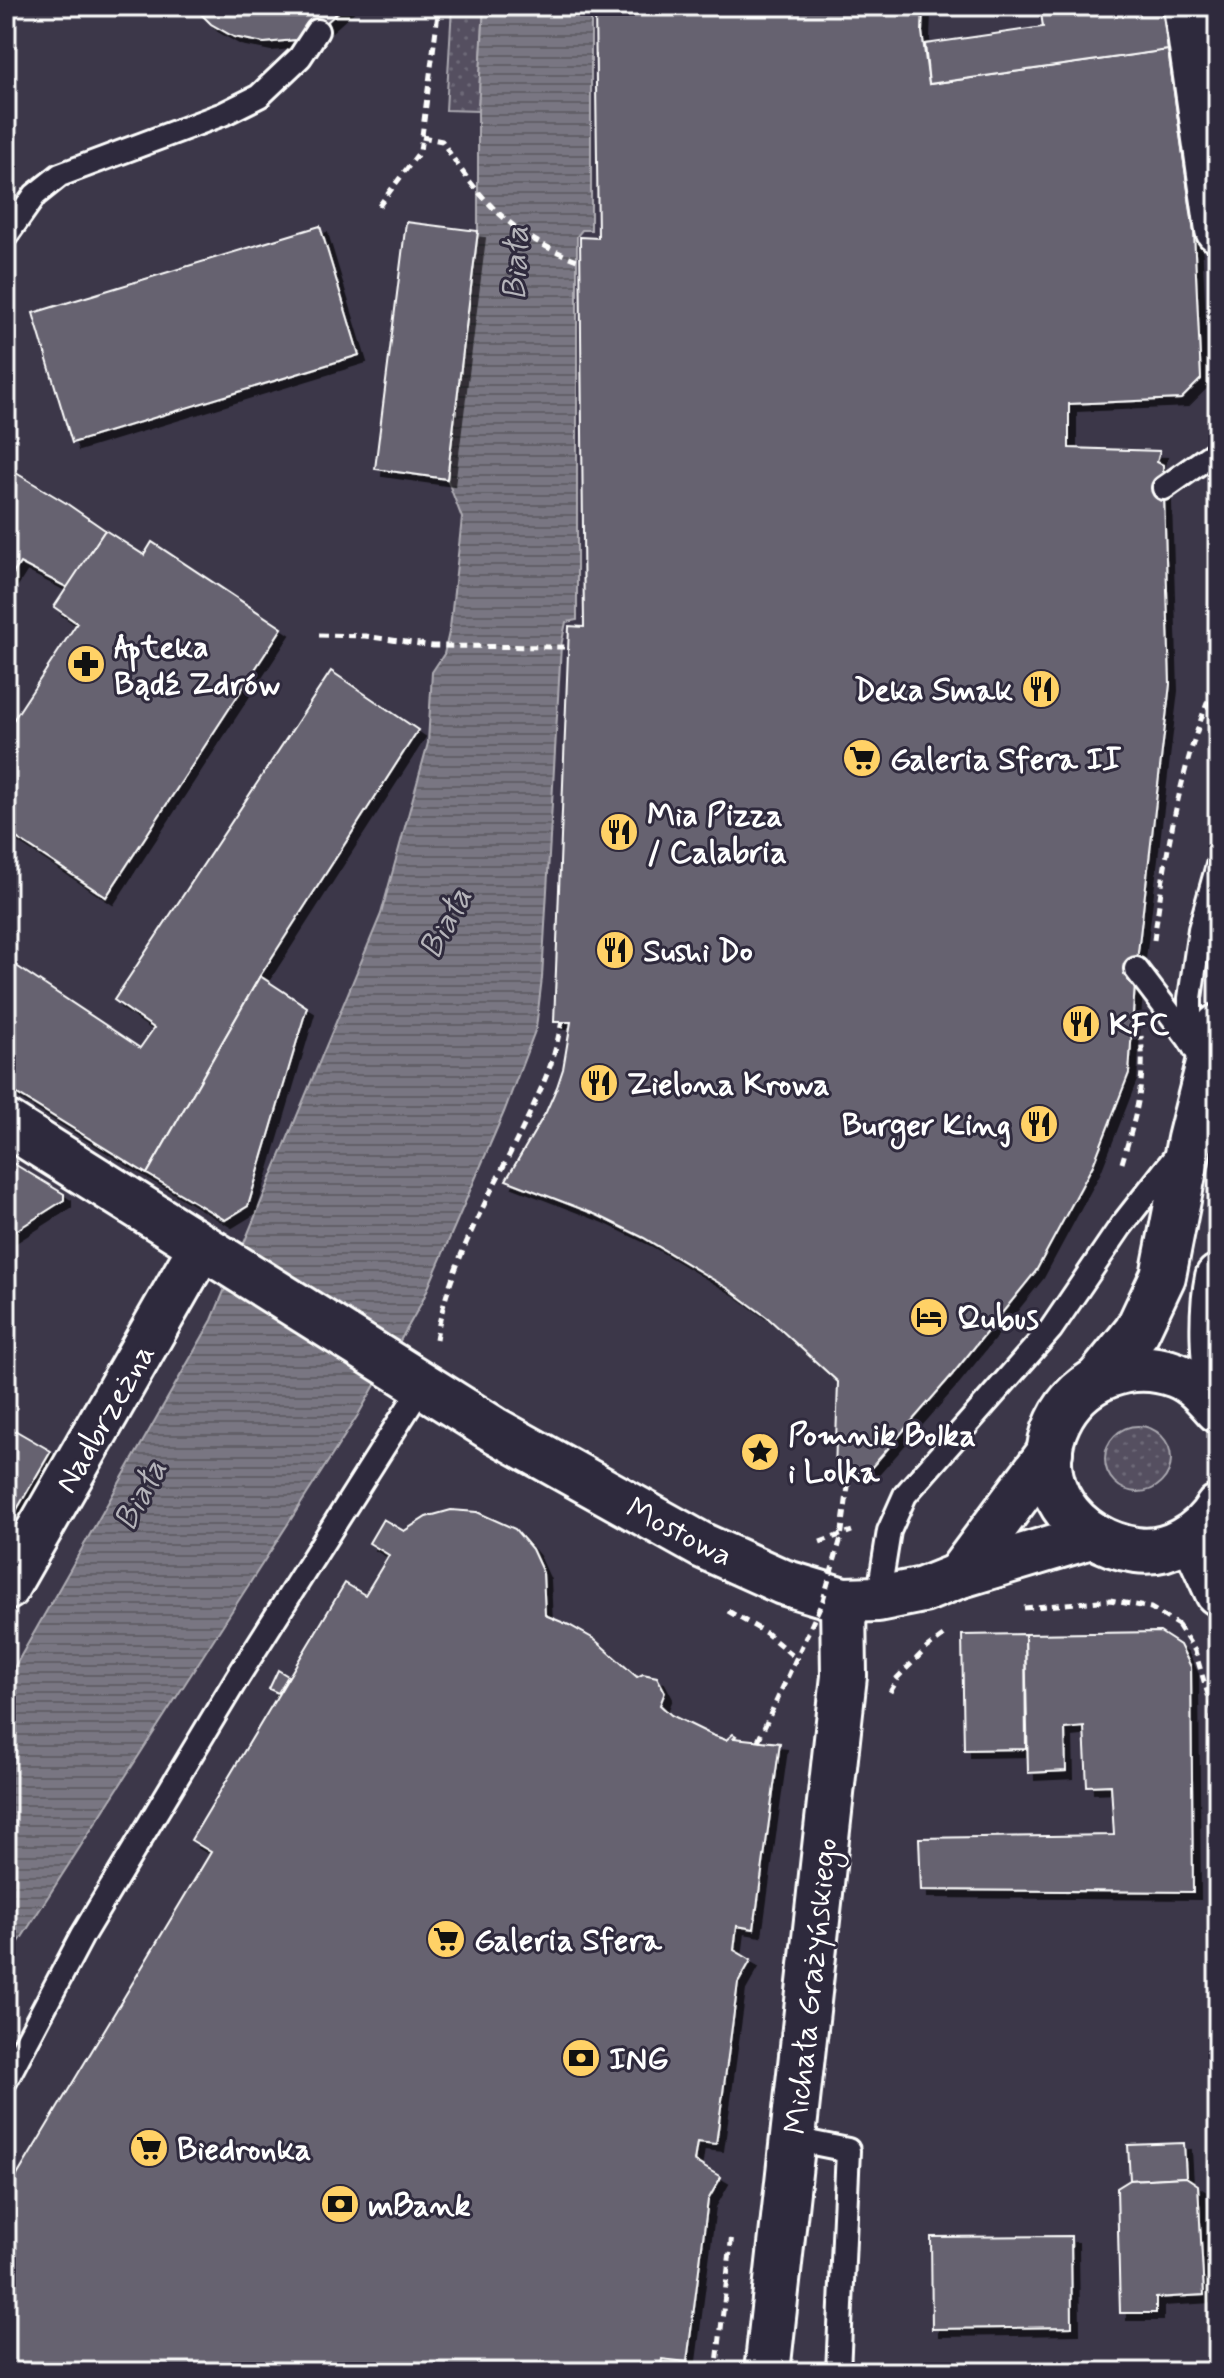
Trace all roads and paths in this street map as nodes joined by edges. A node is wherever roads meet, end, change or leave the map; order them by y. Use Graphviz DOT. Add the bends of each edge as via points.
graph roads {
  1 [pos="439,6"];
  2 [pos="1186,6"];
  3 [pos="317,31"];
  4 [pos="422,137"];
  5 [pos="379,206"];
  6 [pos="1218,230"];
  7 [pos="6,236"];
  8 [pos="580,261"];
  9 [pos="1217,452"];
  10 [pos="1164,488"];
  11 [pos="319,635"];
  12 [pos="564,646"];
  13 [pos="1218,865"];
  14 [pos="1136,969"];
  15 [pos="562,1022"];
  16 [pos="1205,1046"];
  17 [pos="6,1123"];
  18 [pos="1190,1139"];
  19 [pos="216,1256"];
  20 [pos="1218,1277"];
  21 [pos="428,1367"];
  22 [pos="1099,1378"];
  23 [pos="1218,1398"];
  24 [pos="1218,1410"];
  25 [pos="1050,1452"];
  26 [pos="850,1472"];
  27 [pos="1205,1522"];
  28 [pos="855,1530"];
  29 [pos="1091,1536"];
  30 [pos="808,1541"];
  31 [pos="958,1576"];
  32 [pos="6,1588"];
  33 [pos="1218,1593"];
  34 [pos="860,1600"];
  35 [pos="1178,1625"];
  36 [pos="758,1741"];
  37 [pos="1218,2002"];
  38 [pos="6,2080"];
  39 [pos="793,2139"];
  40 [pos="767,2372"];
  41 [pos="838,2372"];
  1 -- 4 [label="path"];
  2 -- 6 [label="street"];
  3 -- 7 [label="lane" via="300,57 259,96 60,175 35,195"];
  4 -- 5 [label="path" via="420,151"];
  4 -- 8 [label="path" via="442,141 484,198 518,232"];
  9 -- 10 [label="lane"];
  11 -- 12 [label="path" via="433,646"];
  13 -- 16 [label="lane" via="1200,929 1190,998"];
  14 -- 16 [label="lane"];
  15 -- 21 [label="path" via="551,1066 448,1288"];
  16 -- 18 [label="street"];
  17 -- 19 [label="street, Mostowa"];
  18 -- 22 [label="street" via="1163,1276 1137,1331"];
  18 -- 34 [label="lane" via="1121,1226 1051,1329 905,1495"];
  19 -- 21 [label="street, Mostowa"];
  19 -- 32 [label="street, Nadbrzeżna"];
  20 -- 23 [label="street"];
  21 -- 34 [label="street, Mostowa" via="551,1463 703,1546 783,1582"];
  21 -- 38 [label="lane" via="82,1936"];
  22 -- 24 [label="street" via="1152,1368 1179,1376"];
  22 -- 25 [label="street" via="1075,1396 1057,1422"];
  25 -- 29 [label="street" via="1059,1500"];
  25 -- 31 [label="street"];
  26 -- 36 [label="path, bridge" via="841,1538 823,1600"];
  27 -- 29 [label="street" via="1167,1547 1141,1551"];
  27 -- 33 [label="street"];
  28 -- 30 [label="path" via="819,1543"];
  29 -- 31 [label="street, Mostowa"];
  31 -- 34 [label="street, Mostowa" via="923,1590"];
  34 -- 39 [label="street, Michała Grażyńskiego" via="844,1676"];
  35 -- 37 [label="path" via="1195,1651 1212,1708"];
  39 -- 40 [label="street, Michała Grażyńskiego"];
  39 -- 41 [label="lane" via="848,2150"];
}
